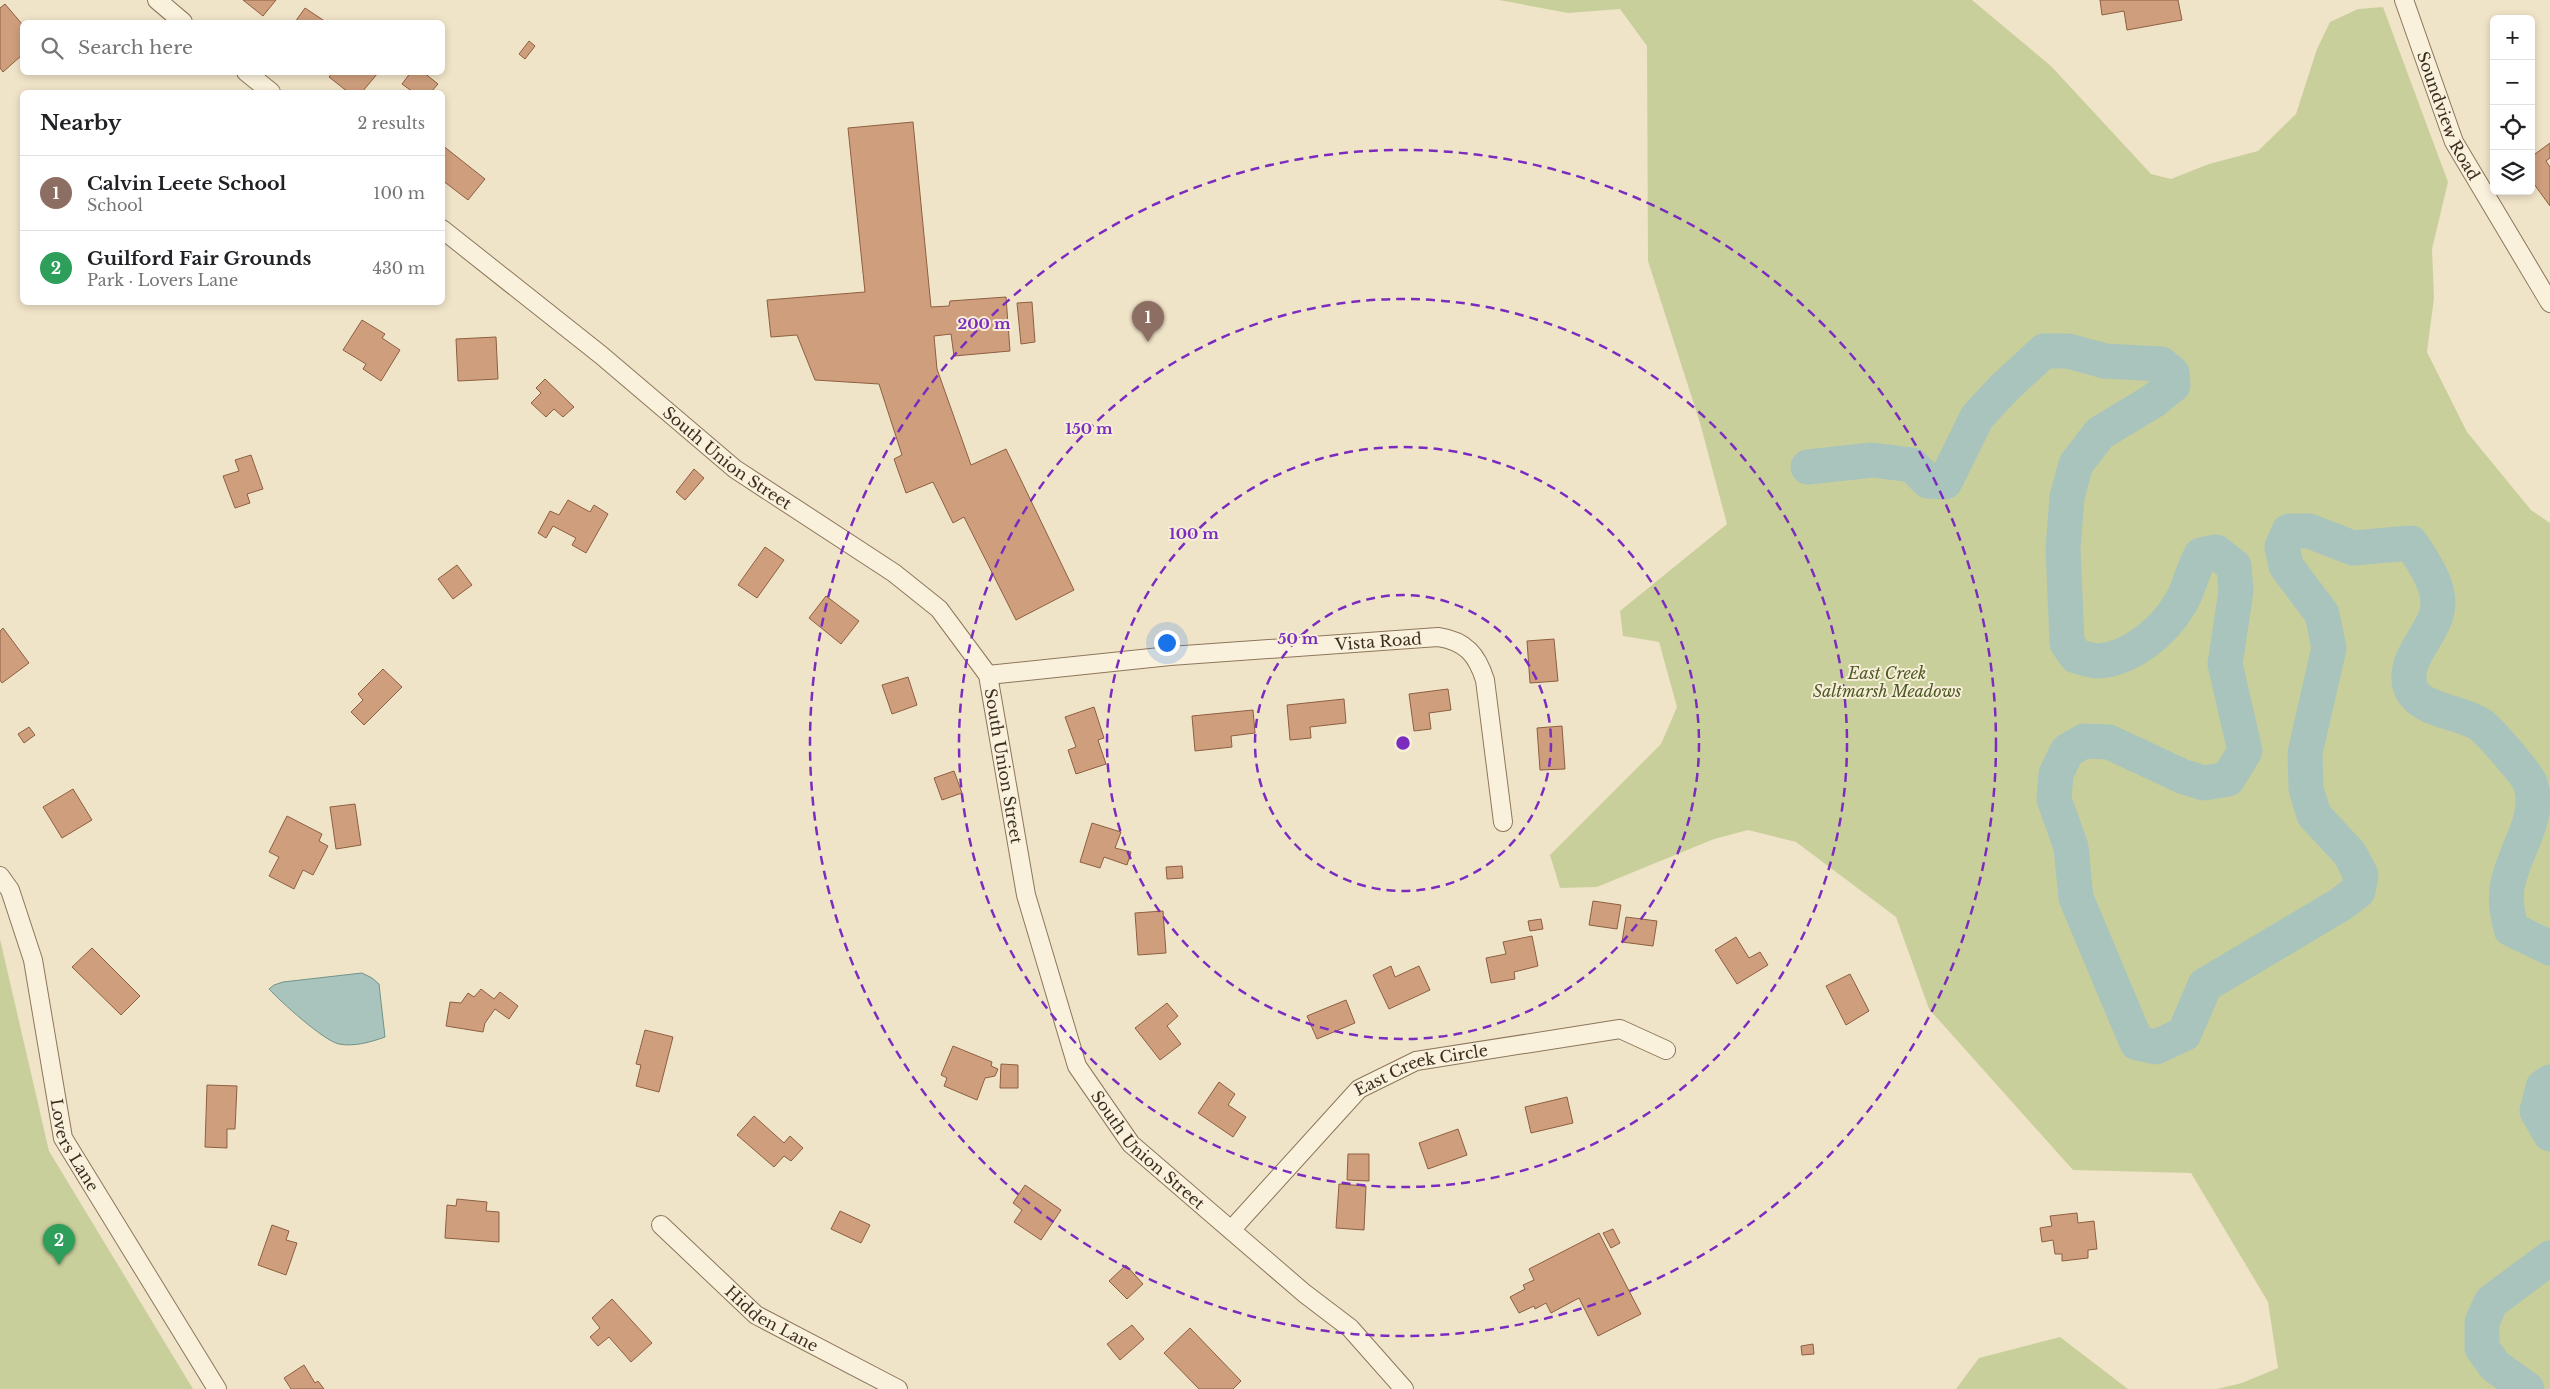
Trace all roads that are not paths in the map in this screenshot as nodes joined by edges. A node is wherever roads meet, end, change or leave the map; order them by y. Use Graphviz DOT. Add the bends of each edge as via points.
graph roads {
  1 [pos="157,0"];
  2 [pos="2404,0"];
  3 [pos="181,20"];
  4 [pos="250,75"];
  5 [pos="268,90"];
  6 [pos="445,231"];
  7 [pos="2550,303"];
  8 [pos="988,675"];
  9 [pos="1503,822"];
  10 [pos="0,876"];
  11 [pos="1666,1050"];
  12 [pos="661,1225"];
  13 [pos="1232,1229"];
  14 [pos="216,1389"];
  15 [pos="898,1389"];
  16 [pos="1404,1389"];
  1 -- 3 [label="street"];
  2 -- 7 [label="street, Soundview Road" via="2454,142"];
  4 -- 5 [label="street"];
  6 -- 8 [label="street, South Union Street" via="601,355 735,469 894,573 939,609"];
  8 -- 9 [label="street, Vista Road" via="1170,656 1438,637 1450,639 1464,644 1473,652 1485,680"];
  8 -- 13 [label="street, South Union Street" via="1026,895 1077,1066 1131,1144"];
  10 -- 14 [label="street, Lovers Lane" via="10,890 33,960 63,1138"];
  11 -- 13 [label="street, East Creek Circle" via="1620,1029 1416,1061 1359,1089"];
  12 -- 15 [label="street, Hidden Lane" via="756,1315"];
  13 -- 16 [label="street, South Union Street" via="1304,1293 1350,1328"];
}
